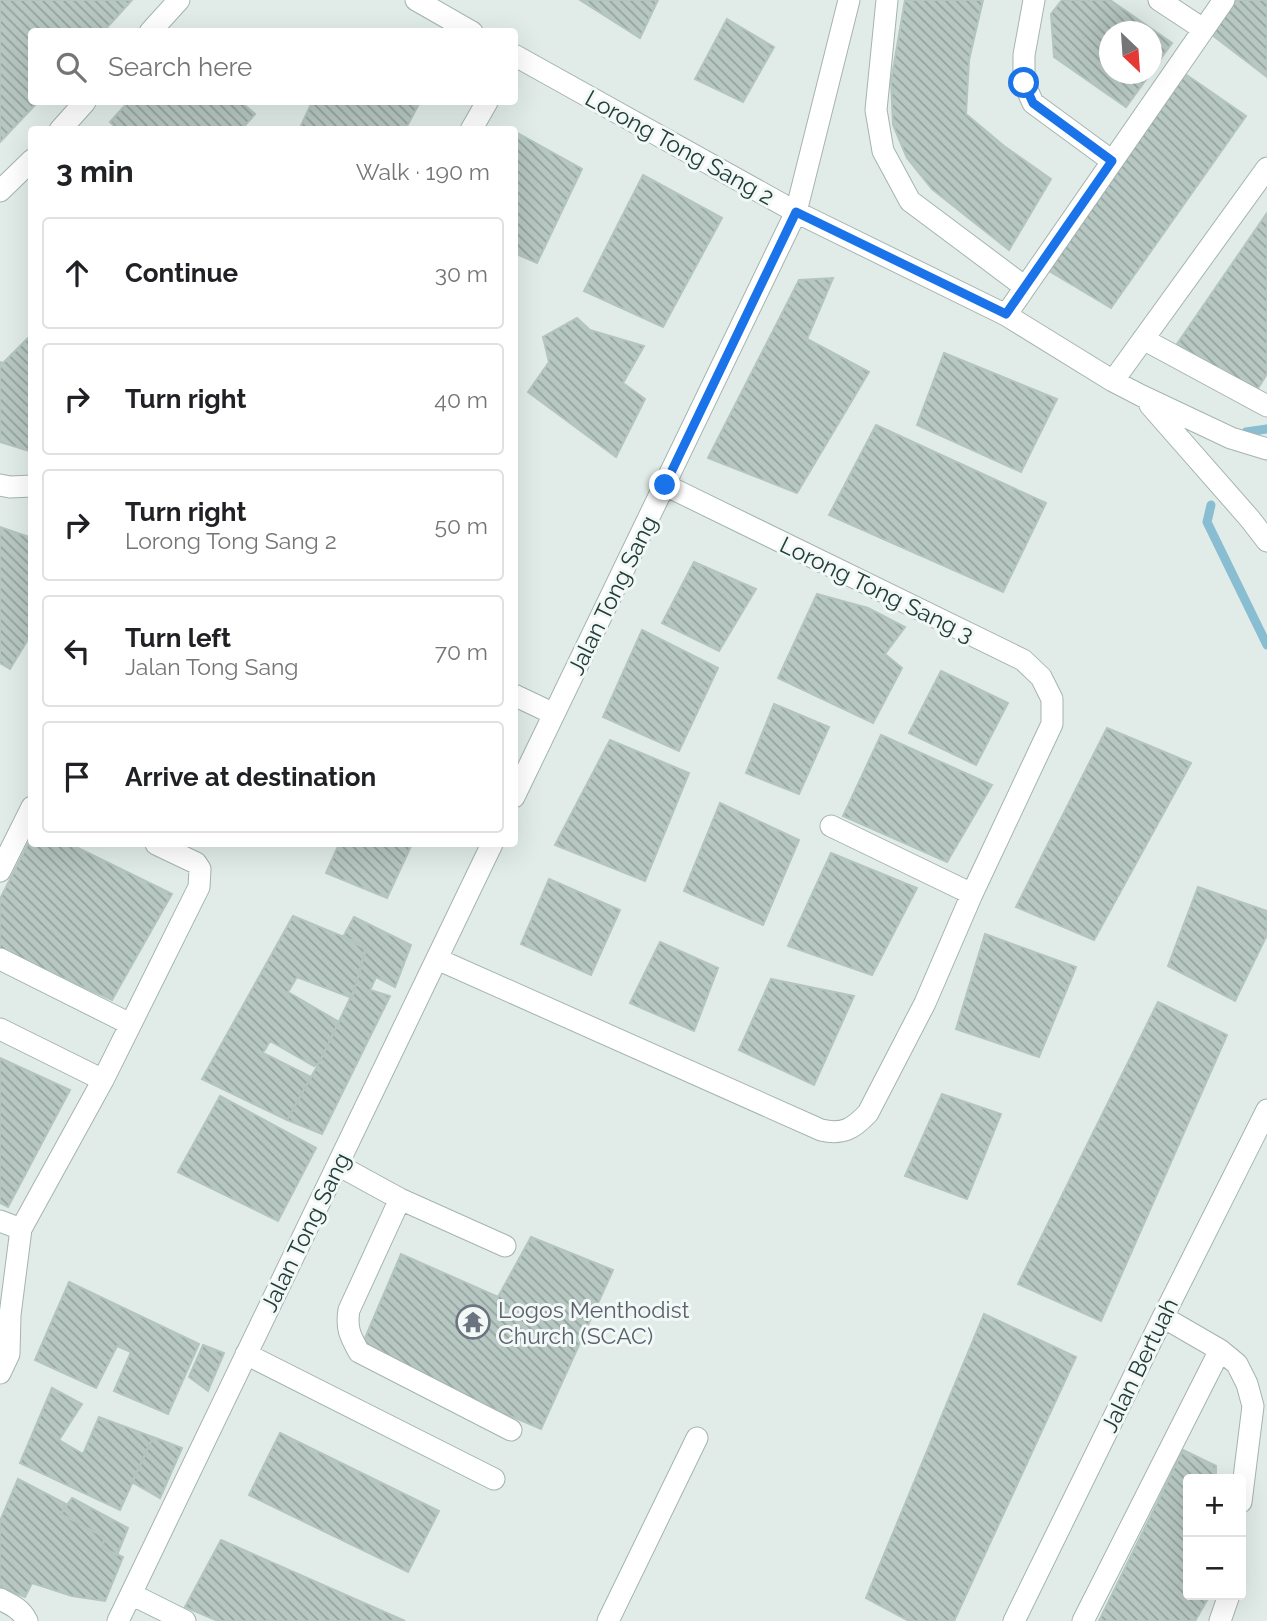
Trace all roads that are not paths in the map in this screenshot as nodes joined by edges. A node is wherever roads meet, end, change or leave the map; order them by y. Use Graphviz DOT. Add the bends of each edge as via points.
graph roads {
  1 [pos="179,0"];
  2 [pos="416,0"];
  3 [pos="849,0"];
  4 [pos="887,0"];
  5 [pos="1034,0"];
  6 [pos="1159,0"];
  7 [pos="1224,0"];
  8 [pos="154,28"];
  9 [pos="465,28"];
  10 [pos="1203,29"];
  11 [pos="518,57"];
  12 [pos="82,105"];
  13 [pos="485,105"];
  14 [pos="64,126"];
  15 [pos="473,126"];
  16 [pos="1112,161"];
  17 [pos="28,164"];
  18 [pos="1267,169"];
  19 [pos="0,191"];
  20 [pos="796,212"];
  21 [pos="1025,287"];
  22 [pos="1006,314"];
  23 [pos="1143,339"];
  24 [pos="1113,380"];
  25 [pos="1142,396"];
  26 [pos="1267,405"];
  27 [pos="1267,449"];
  28 [pos="0,485"];
  29 [pos="665,485"];
  30 [pos="28,486"];
  31 [pos="1267,541"];
  32 [pos="518,697"];
  33 [pos="554,714"];
  34 [pos="518,789"];
  35 [pos="28,815"];
  36 [pos="831,826"];
  37 [pos="162,847"];
  38 [pos="491,847"];
  39 [pos="0,872"];
  40 [pos="972,894"];
  41 [pos="0,959"];
  42 [pos="437,959"];
  43 [pos="131,1024"];
  44 [pos="0,1029"];
  45 [pos="103,1080"];
  46 [pos="1267,1110"];
  47 [pos="338,1165"];
  48 [pos="400,1199"];
  49 [pos="0,1221"];
  50 [pos="21,1229"];
  51 [pos="505,1247"];
  52 [pos="1163,1317"];
  53 [pos="1220,1350"];
  54 [pos="247,1354"];
  55 [pos="3,1358"];
  56 [pos="511,1430"];
  57 [pos="697,1438"];
  58 [pos="1244,1474"];
  59 [pos="494,1479"];
  60 [pos="131,1594"];
  61 [pos="0,1599"];
  62 [pos="1226,1600"];
  63 [pos="27,1621"];
  64 [pos="118,1621"];
  65 [pos="185,1621"];
  66 [pos="608,1621"];
  67 [pos="1014,1621"];
  68 [pos="1083,1621"];
  69 [pos="1220,1621"];
  1 -- 8 [label="street"];
  2 -- 9 [label="street"];
  3 -- 20 [label="street, Jalan Tong Sang"];
  4 -- 21 [label="street" via="876,110 883,151 910,201"];
  5 -- 16 [label="street" via="1024,55 1024,83 1033,103"];
  6 -- 10 [label="street"];
  7 -- 10 [label="street"];
  10 -- 16 [label="street"];
  11 -- 20 [label="street, Lorong Tong Sang 2"];
  12 -- 14 [label="street"];
  13 -- 15 [label="street"];
  16 -- 21 [label="street"];
  17 -- 19 [label="street"];
  18 -- 23 [label="street"];
  20 -- 22 [label="street, Lorong Tong Sang 2"];
  20 -- 29 [label="street, Jalan Tong Sang"];
  21 -- 22 [label="street"];
  22 -- 24 [label="street, Lorong Tong Sang 2"];
  23 -- 24 [label="street"];
  23 -- 26 [label="street"];
  24 -- 25 [label="street, Lorong Tong Sang 2"];
  25 -- 27 [label="street, Lorong Tong Sang 2" via="1231,438"];
  25 -- 31 [label="street, Lorong Tong Sang 2"];
  28 -- 30 [label="street"];
  29 -- 33 [label="street, Jalan Tong Sang"];
  29 -- 40 [label="street, Lorong Tong Sang 3" via="1023,660 1041,677 1052,699 1052,724"];
  32 -- 33 [label="street"];
  33 -- 34 [label="street, Jalan Tong Sang"];
  35 -- 39 [label="street"];
  36 -- 40 [label="street"];
  37 -- 43 [label="street" via="197,863 199,887"];
  38 -- 42 [label="street, Jalan Tong Sang"];
  40 -- 42 [label="street" via="925,1003 868,1113 858,1124 833,1133"];
  41 -- 43 [label="street"];
  42 -- 47 [label="street, Jalan Tong Sang"];
  43 -- 45 [label="street"];
  44 -- 45 [label="street"];
  45 -- 50 [label="street"];
  46 -- 52 [label="street, Jalan Bertuah"];
  47 -- 48 [label="street"];
  47 -- 54 [label="street, Jalan Tong Sang"];
  48 -- 51 [label="street"];
  48 -- 56 [label="street" via="349,1310 352,1339 359,1352"];
  49 -- 50 [label="street"];
  50 -- 55 [label="street"];
  52 -- 53 [label="street"];
  52 -- 67 [label="street, Jalan Bertuah"];
  53 -- 58 [label="street" via="1237,1364 1253,1406"];
  53 -- 68 [label="street"];
  54 -- 59 [label="street"];
  54 -- 60 [label="street, Jalan Tong Sang"];
  57 -- 66 [label="street"];
  60 -- 64 [label="street, Jalan Tong Sang"];
  60 -- 65 [label="street"];
  61 -- 63 [label="street" via="18,1608"];
  62 -- 69 [label="street"];
}
